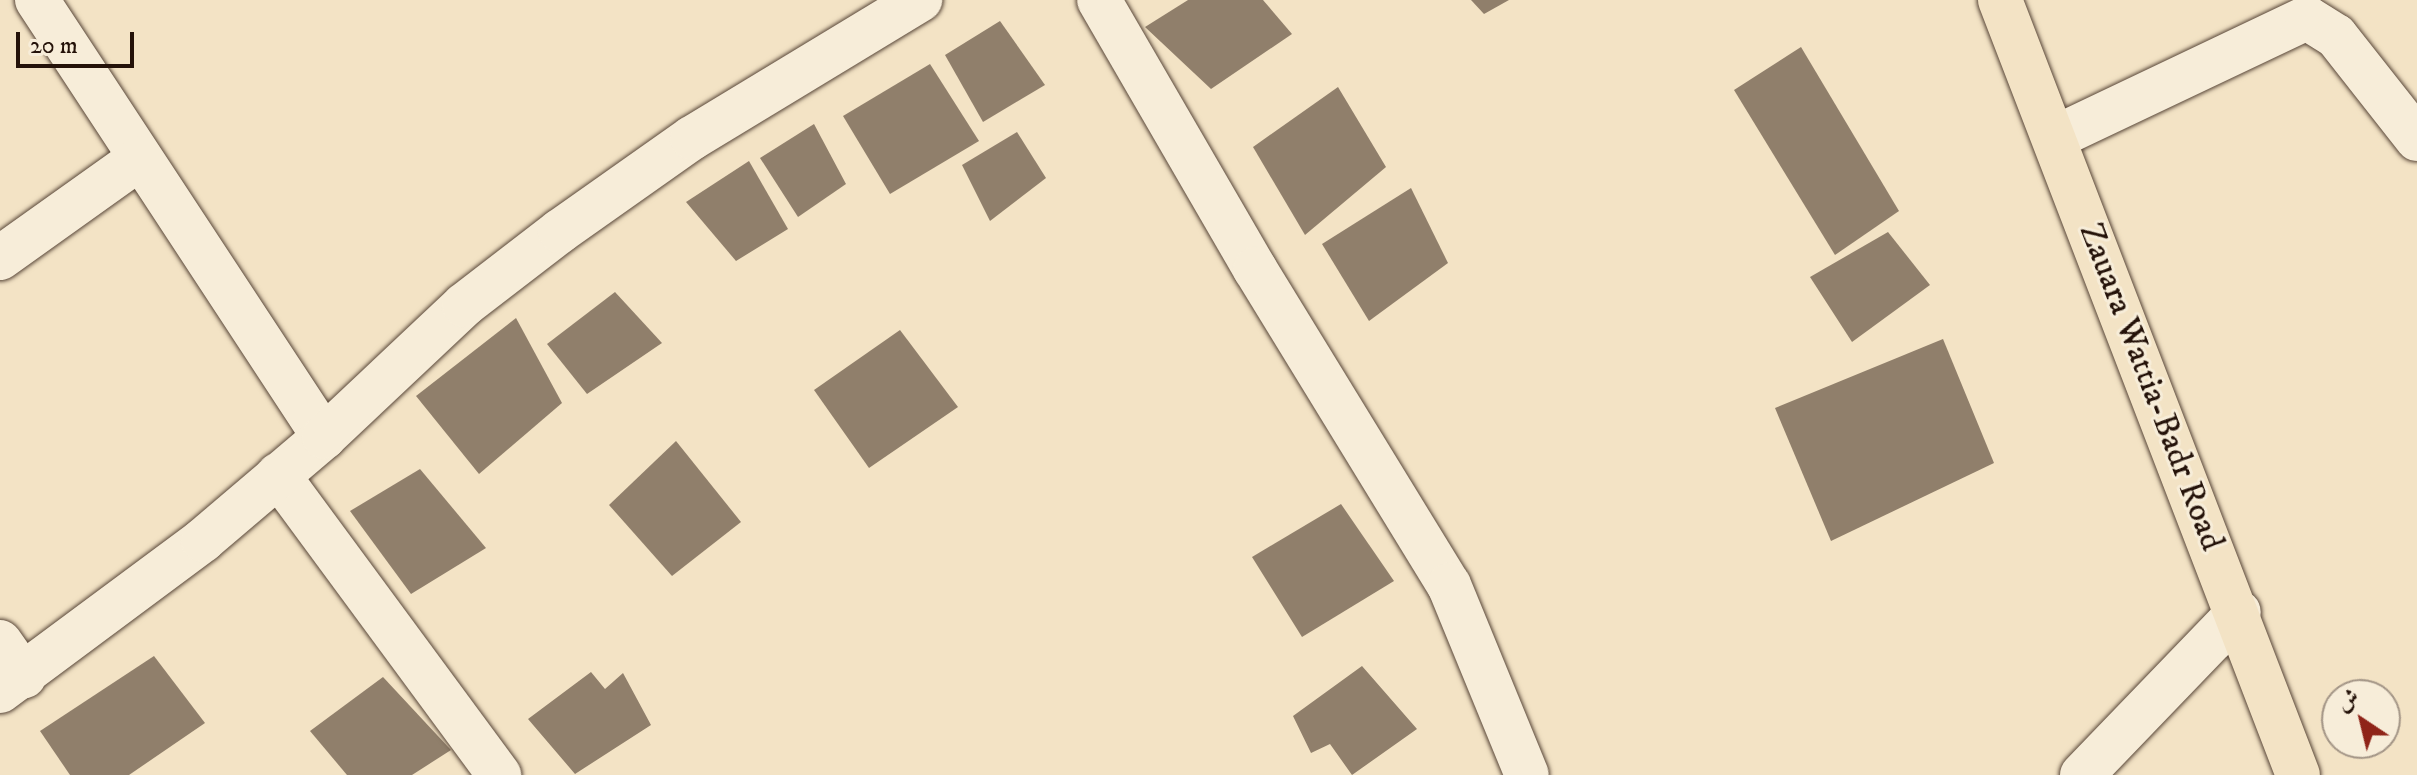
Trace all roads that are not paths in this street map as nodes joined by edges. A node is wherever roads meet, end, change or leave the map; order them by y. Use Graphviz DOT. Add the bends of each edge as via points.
graph roads {
  1 [pos="37,0"];
  2 [pos="920,0"];
  3 [pos="1099,0"];
  4 [pos="2000,0"];
  5 [pos="2054,138"];
  6 [pos="2417,139"];
  7 [pos="140,158"];
  8 [pos="0,258"];
  9 [pos="324,437"];
  10 [pos="278,475"];
  11 [pos="2239,612"];
  12 [pos="8,670"];
  13 [pos="499,775"];
  14 [pos="1527,775"];
  15 [pos="2082,775"];
  16 [pos="2298,775"];
  1 -- 7 [label="street"];
  2 -- 9 [label="street" via="692,138 560,231 464,305"];
  3 -- 14 [label="street" via="1247,256 1449,585"];
  4 -- 5 [label="highway, Zauara Wattia-Badr Road"];
  5 -- 6 [label="street" via="2307,18 2336,36"];
  5 -- 11 [label="highway, Zauara Wattia-Badr Road"];
  7 -- 8 [label="street"];
  7 -- 9 [label="street"];
  9 -- 10 [label="street"];
  10 -- 12 [label="street" via="145,587"];
  10 -- 13 [label="street"];
  11 -- 15 [label="street"];
  11 -- 16 [label="highway, Zauara Wattia-Badr Road"];
}
